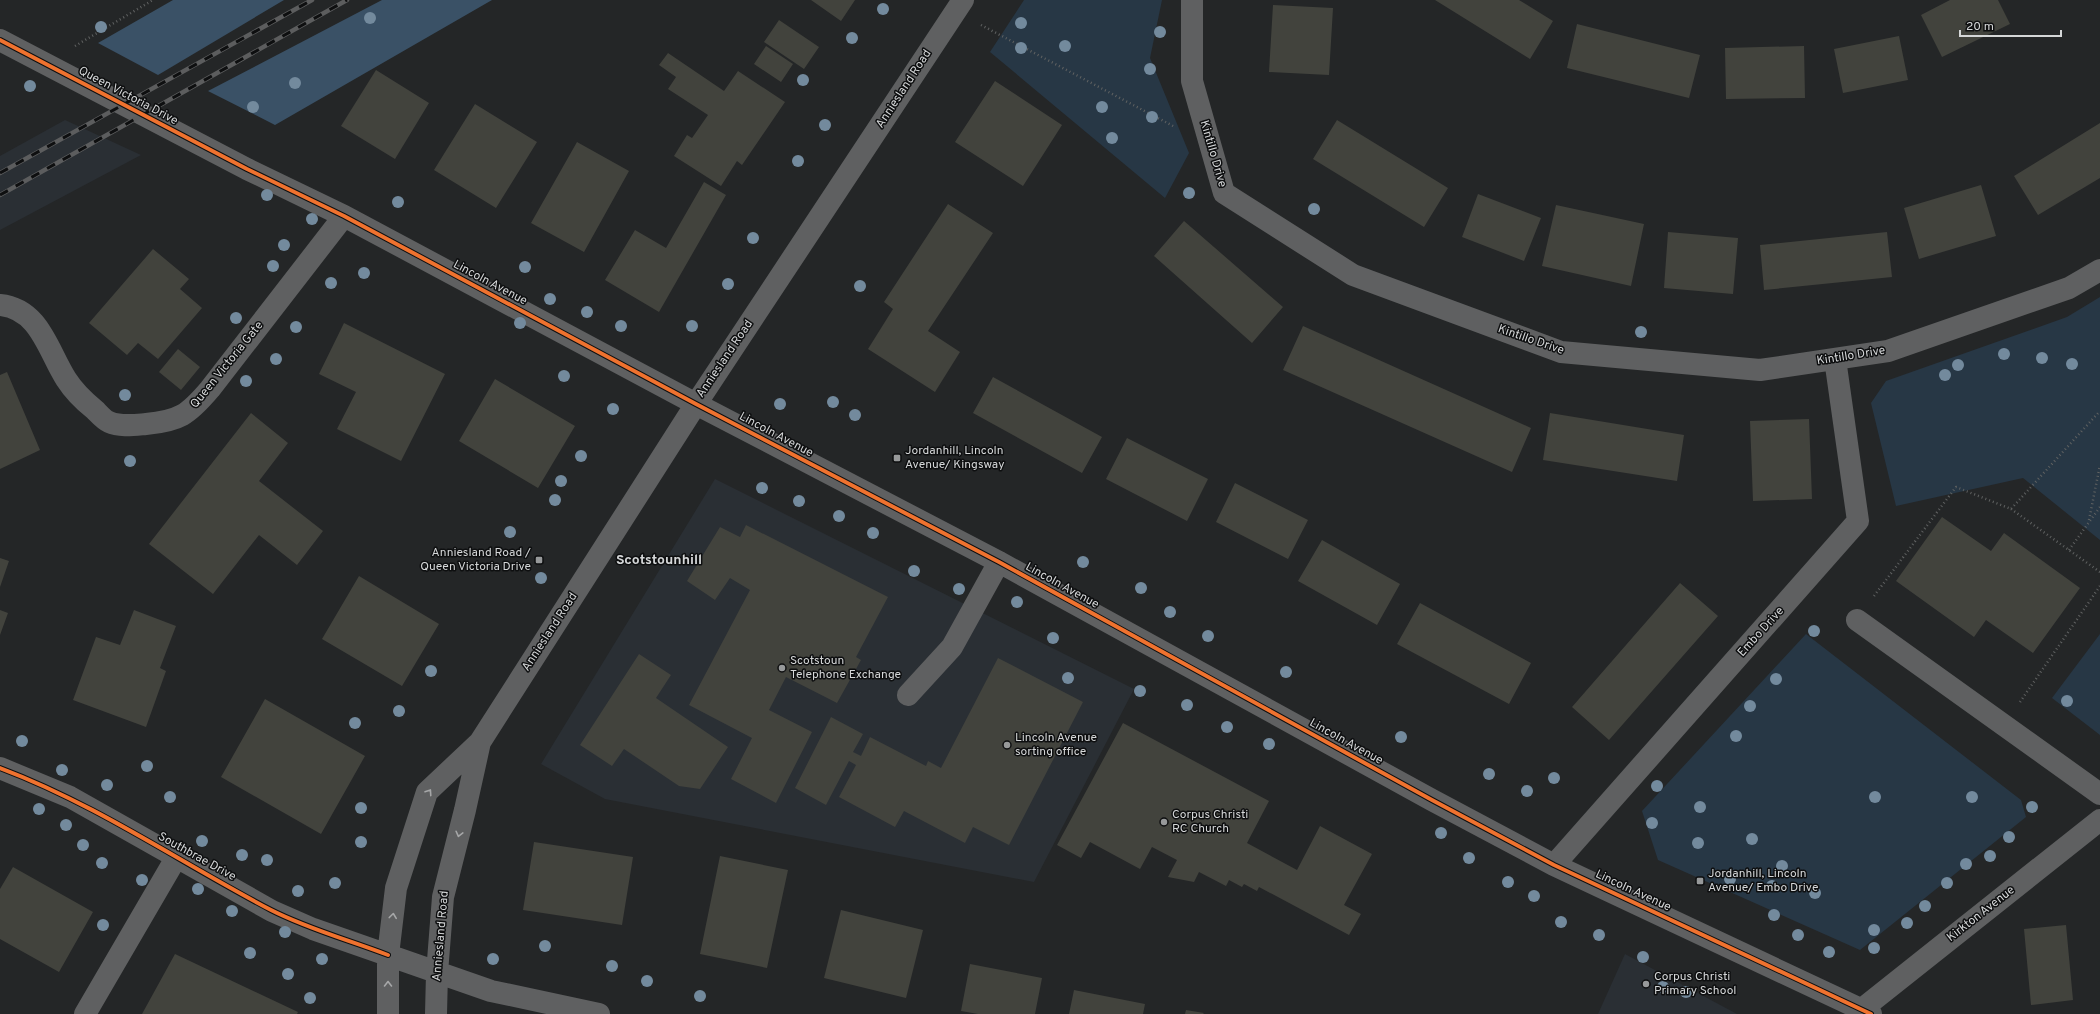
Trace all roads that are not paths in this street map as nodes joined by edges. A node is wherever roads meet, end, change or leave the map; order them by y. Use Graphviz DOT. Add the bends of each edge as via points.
graph roads {
  1 [pos="1192,0"];
  2 [pos="959,5"];
  3 [pos="0,40"];
  4 [pos="247,169"];
  5 [pos="344,216"];
  6 [pos="2100,270"];
  7 [pos="0,305"];
  8 [pos="1835,359"];
  9 [pos="696,404"];
  10 [pos="999,562"];
  11 [pos="1857,620"];
  12 [pos="908,695"];
  13 [pos="480,742"];
  14 [pos="0,768"];
  15 [pos="2100,794"];
  16 [pos="2100,820"];
  17 [pos="176,858"];
  18 [pos="1554,865"];
  19 [pos="388,954"];
  20 [pos="437,973"];
  21 [pos="1864,1012"];
  22 [pos="85,1014"];
  23 [pos="388,1014"];
  24 [pos="436,1014"];
  25 [pos="600,1014"];
  1 -- 8 [label="street, Kintillo Drive" via="1192,81 1224,193 1353,275 1561,352 1760,370"];
  2 -- 9 [label="street, Anniesland Road"];
  3 -- 4 [label="street, Queen Victoria Drive"];
  4 -- 5 [label="street, Lincoln Avenue"];
  5 -- 7 [label="street, Queen Victoria Gate" via="210,389 193,409 176,419 130,426 109,422 66,379 48,342 36,325 25,314"];
  5 -- 9 [label="street, Lincoln Avenue"];
  6 -- 8 [label="street, Kintillo Drive" via="2069,288 1888,350"];
  8 -- 18 [label="street, Embo Drive" via="1858,521"];
  9 -- 10 [label="street, Lincoln Avenue"];
  9 -- 13 [label="street, Anniesland Road"];
  10 -- 12 [label="street" via="952,647"];
  10 -- 18 [label="street, Lincoln Avenue"];
  11 -- 15 [label="street"];
  19 -- 13 [label="street, Anniesland Road, one-way" via="396,888 427,792"];
  13 -- 20 [label="street, Anniesland Road, one-way" via="443,897"];
  14 -- 17 [label="street, Southbrae Drive" via="70,797"];
  16 -- 21 [label="street, Kirkton Avenue"];
  17 -- 19 [label="street, Southbrae Drive" via="272,911 313,929"];
  17 -- 22 [label="street"];
  18 -- 21 [label="street, Lincoln Avenue"];
  19 -- 20 [label="street, Southbrae Drive"];
  23 -- 19 [label="street, Anniesland Road, one-way"];
  20 -- 24 [label="street, Anniesland Road"];
  20 -- 25 [label="street, Southbrae Drive" via="491,991"];
}
